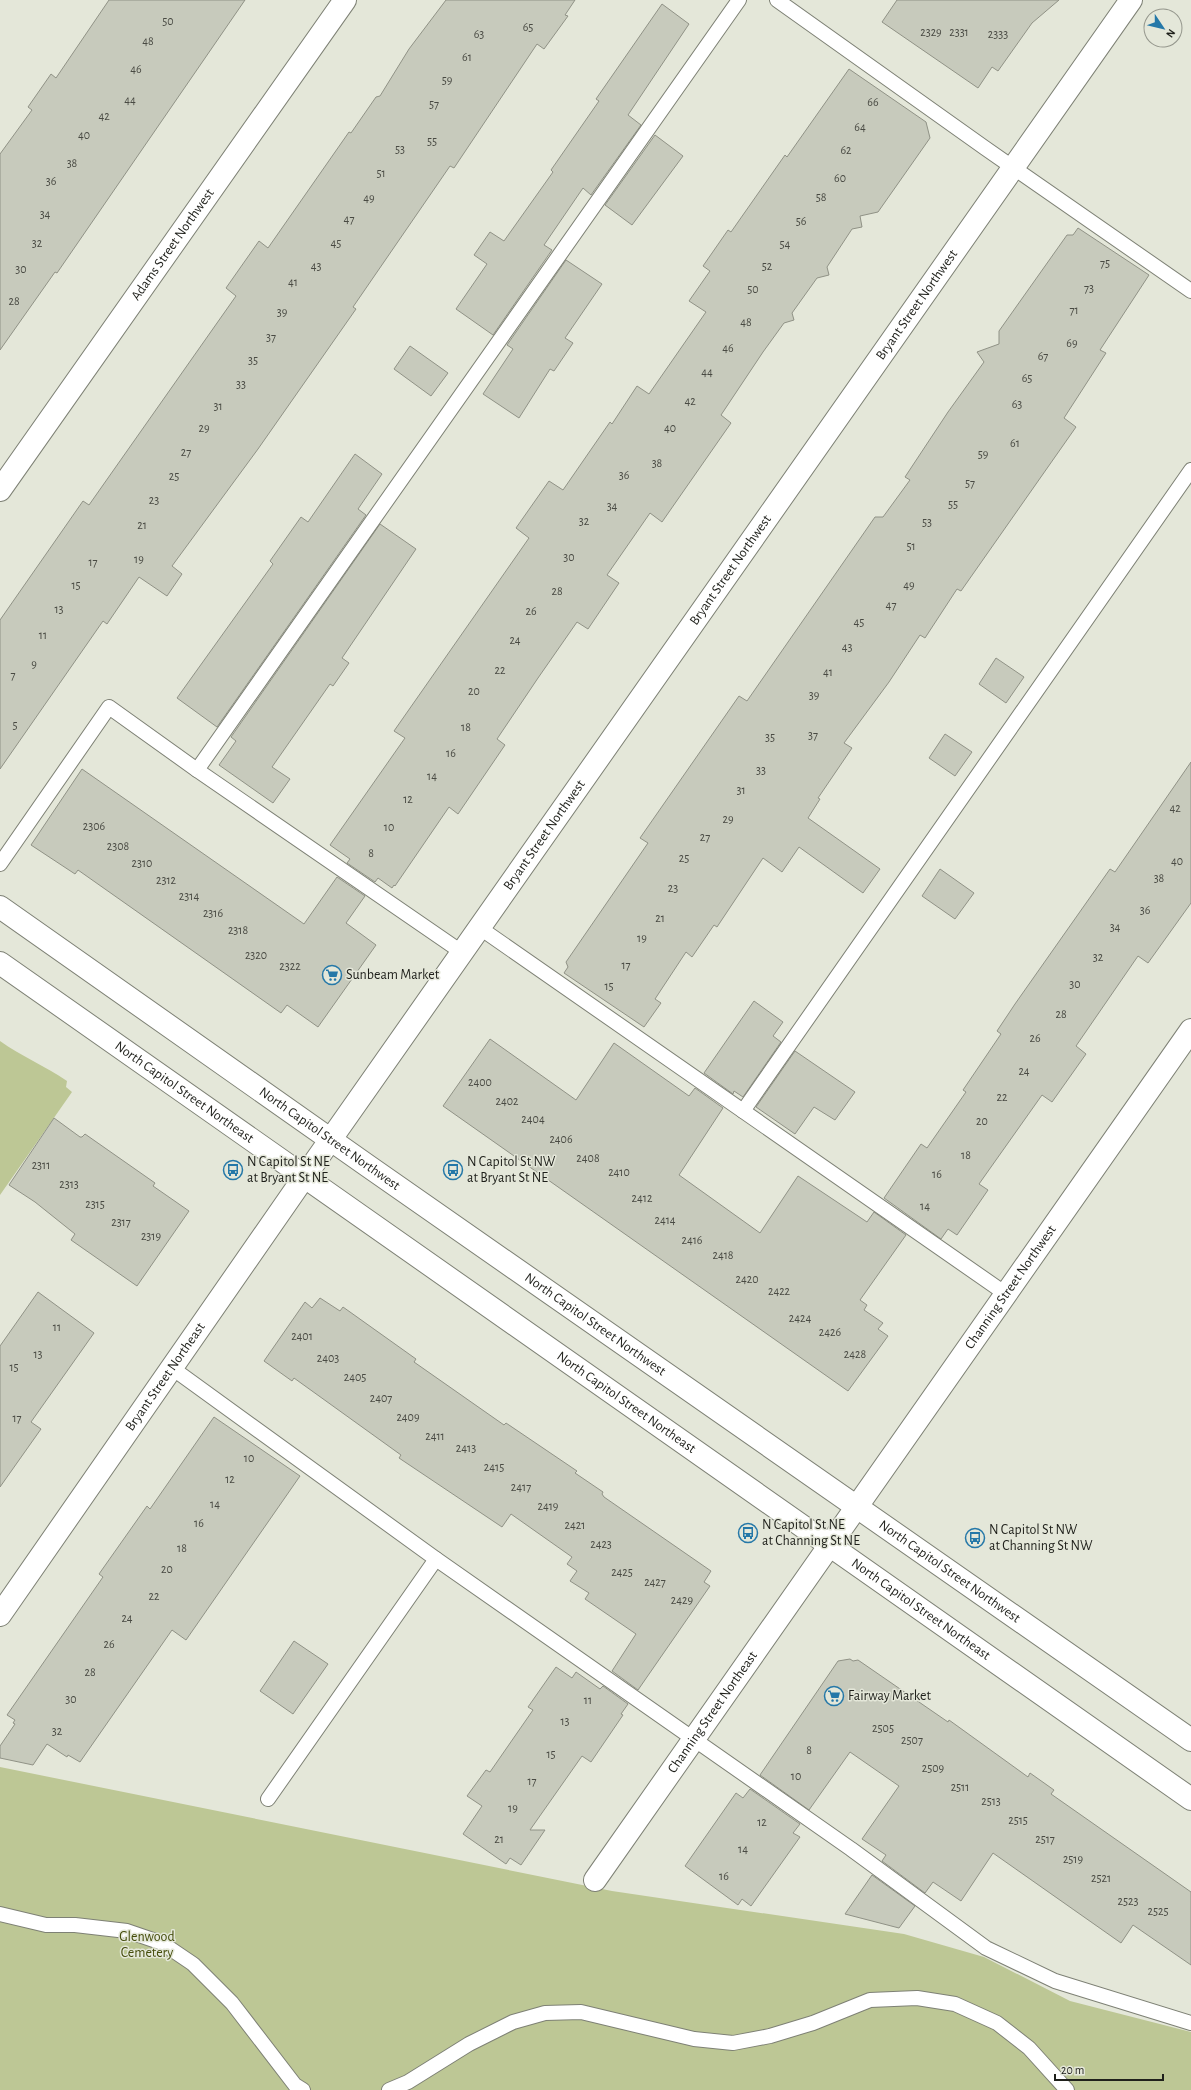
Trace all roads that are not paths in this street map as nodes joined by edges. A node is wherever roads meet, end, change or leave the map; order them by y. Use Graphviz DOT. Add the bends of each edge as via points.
graph roads {
  1 [pos="344,0"];
  2 [pos="739,0"];
  3 [pos="778,0"];
  4 [pos="1132,0"];
  5 [pos="1014,167"];
  6 [pos="1191,291"];
  7 [pos="1191,470"];
  8 [pos="0,490"];
  9 [pos="197,770"];
  10 [pos="0,864"];
  11 [pos="0,907"];
  12 [pos="480,928"];
  13 [pos="463,953"];
  14 [pos="0,963"];
  15 [pos="0,979"];
  16 [pos="61,1006"];
  17 [pos="1191,1030"];
  18 [pos="743,1112"];
  19 [pos="332,1140"];
  20 [pos="305,1176"];
  21 [pos="1006,1294"];
  22 [pos="172,1368"];
  23 [pos="857,1506"];
  24 [pos="829,1545"];
  25 [pos="436,1558"];
  26 [pos="0,1615"];
  27 [pos="694,1739"];
  28 [pos="1191,1740"];
  29 [pos="268,1799"];
  30 [pos="1191,1799"];
  31 [pos="595,1880"];
  32 [pos="0,1914"];
  33 [pos="1191,2023"];
  34 [pos="303,2090"];
  35 [pos="389,2090"];
  36 [pos="1067,2090"];
  1 -- 8 [label="street, Adams Street Northwest"];
  2 -- 9 [label="lane"];
  3 -- 5 [label="lane"];
  4 -- 5 [label="street, Bryant Street Northwest"];
  5 -- 6 [label="lane"];
  5 -- 12 [label="street, Bryant Street Northwest"];
  7 -- 18 [label="lane"];
  9 -- 10 [label="lane" via="109,707"];
  9 -- 13 [label="lane"];
  11 -- 19 [label="street, North Capitol Street Northwest"];
  12 -- 13 [label="street, Bryant Street Northwest"];
  12 -- 18 [label="lane"];
  13 -- 19 [label="street, Bryant Street Northwest"];
  14 -- 16 [label="street, North Capitol Street Northeast"];
  15 -- 16 [label="street, North Capitol Street Northeast"];
  16 -- 20 [label="street, North Capitol Street Northeast"];
  17 -- 21 [label="street, Channing Street Northwest"];
  18 -- 21 [label="lane"];
  19 -- 20 [label="street, Bryant Street Northeast"];
  19 -- 23 [label="street, North Capitol Street Northwest"];
  20 -- 22 [label="street, Bryant Street Northeast"];
  20 -- 24 [label="street, North Capitol Street Northeast"];
  21 -- 23 [label="street, Channing Street Northwest"];
  22 -- 25 [label="lane"];
  22 -- 26 [label="street, Bryant Street Northeast"];
  23 -- 24 [label="street, Channing Street Northwest"];
  23 -- 28 [label="street, North Capitol Street Northwest"];
  24 -- 27 [label="street, Channing Street Northeast"];
  24 -- 30 [label="street, North Capitol Street Northeast"];
  25 -- 27 [label="lane"];
  25 -- 29 [label="lane"];
  27 -- 31 [label="street, Channing Street Northeast"];
  27 -- 33 [label="lane" via="986,1948 1055,1981"];
  32 -- 34 [label="lane" via="46,1925 75,1925 127,1931 162,1943 193,1964 232,2004 294,2085"];
  35 -- 36 [label="lane" via="408,2082 469,2044 513,2022 545,2013 581,2012 694,2039 733,2044 813,2023 870,2000 917,1998 954,2004 997,2023 1029,2048"];
}
